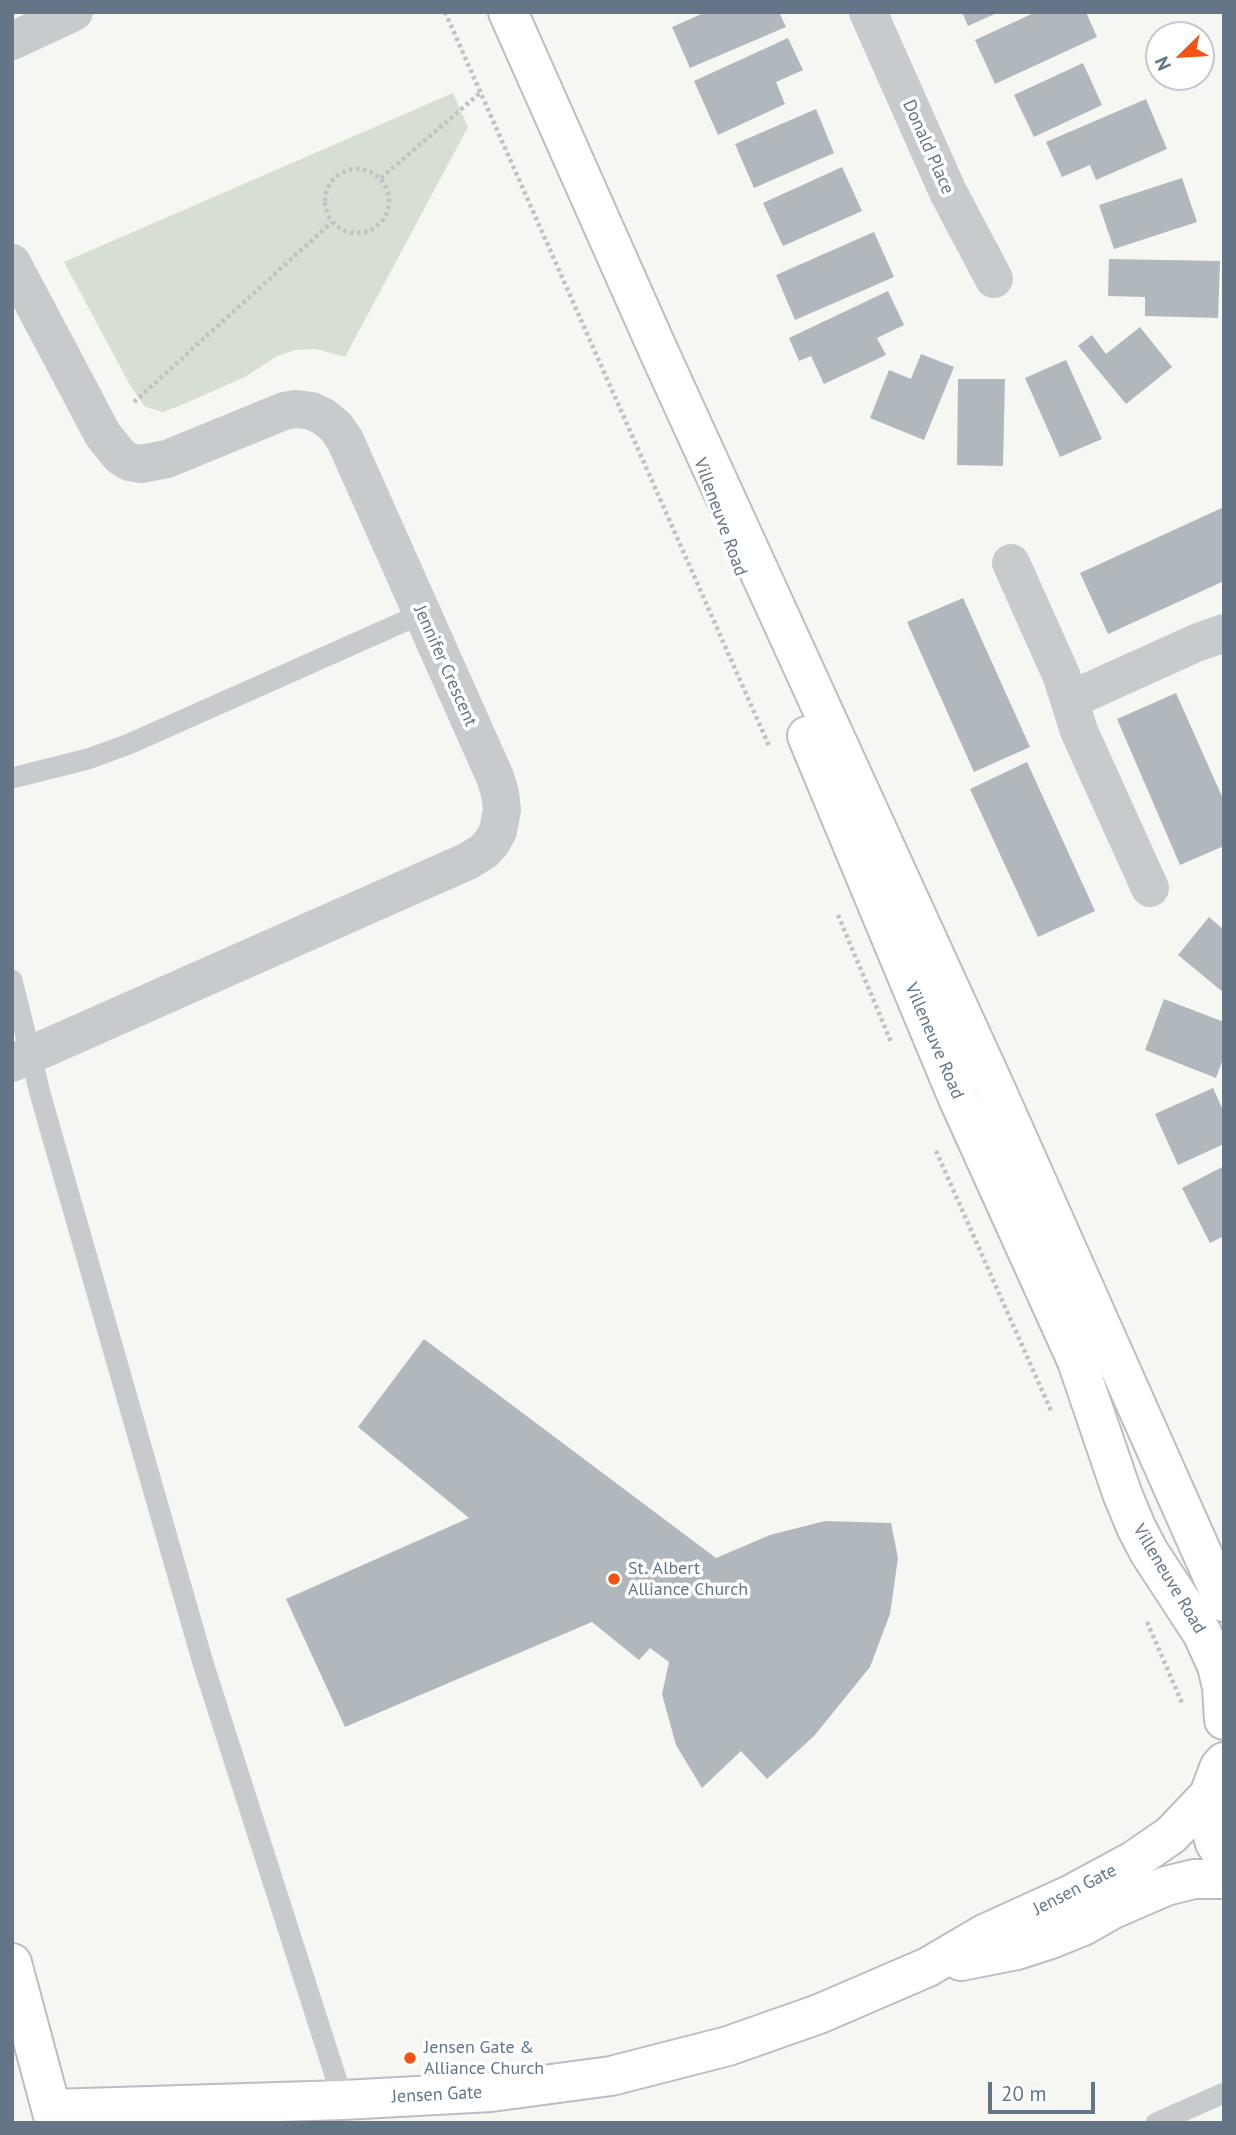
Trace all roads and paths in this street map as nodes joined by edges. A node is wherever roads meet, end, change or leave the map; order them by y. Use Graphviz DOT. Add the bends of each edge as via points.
graph roads {
  1 [pos="74,12"];
  2 [pos="444,12"];
  3 [pos="508,12"];
  4 [pos="867,12"];
  5 [pos="12,41"];
  6 [pos="480,93"];
  7 [pos="381,178"];
  8 [pos="332,222"];
  9 [pos="12,263"];
  10 [pos="994,279"];
  11 [pos="659,352"];
  12 [pos="134,402"];
  13 [pos="1011,564"];
  14 [pos="421,614"];
  15 [pos="1224,633"];
  16 [pos="1070,700"];
  17 [pos="773,755"];
  18 [pos="12,778"];
  19 [pos="1150,888"];
  20 [pos="834,906"];
  21 [pos="12,980"];
  22 [pos="895,1053"];
  23 [pos="22,1059"];
  24 [pos="1224,1602"];
  25 [pos="1224,1720"];
  26 [pos="1219,1765"];
  27 [pos="1224,1857"];
  28 [pos="1224,1879"];
  29 [pos="12,1963"];
  30 [pos="928,1967"];
  31 [pos="1224,2093"];
  32 [pos="343,2100"];
  33 [pos="53,2116"];
  34 [pos="1156,2123"];
  1 -- 5 [label="street"];
  2 -- 6 [label="path"];
  3 -- 11 [label="main road, Villeneuve Road"];
  4 -- 10 [label="street, Donald Place" via="947,192"];
  6 -- 7 [label="path"];
  6 -- 17 [label="path"];
  7 -- 8 [label="path" via="350,169 331,180 326,212"];
  7 -- 8 [label="path" via="389,197 378,226 349,233"];
  8 -- 12 [label="path"];
  9 -- 14 [label="street, Jennifer Crescent" via="103,435 129,461 154,464 296,409 312,411 336,427"];
  11 -- 24 [label="main road, Villeneuve Road"];
  11 -- 25 [label="main road, Villeneuve Road" via="748,593 957,1096 1077,1362 1122,1493 1149,1552 1202,1633 1217,1666"];
  13 -- 16 [label="street"];
  14 -- 18 [label="lane" via="129,744 88,760"];
  14 -- 23 [label="street, Jennifer Crescent" via="500,793 498,831 484,851"];
  15 -- 16 [label="street"];
  16 -- 19 [label="street" via="1079,731"];
  20 -- 22 [label="path"];
  21 -- 23 [label="lane"];
  23 -- 32 [label="lane" via="41,1097 203,1663"];
  26 -- 27 [label="main road" via="1208,1819"];
  26 -- 30 [label="main road, Jensen Gate" via="1171,1835 1133,1861 984,1934"];
  28 -- 30 [label="main road, Jensen Gate" via="1194,1879 1166,1886 1048,1940"];
  29 -- 33 [label="main road"];
  30 -- 32 [label="main road, Jensen Gate" via="771,2032 611,2076 491,2092"];
  31 -- 34 [label="lane"];
  32 -- 33 [label="main road, Jensen Gate"];
}
